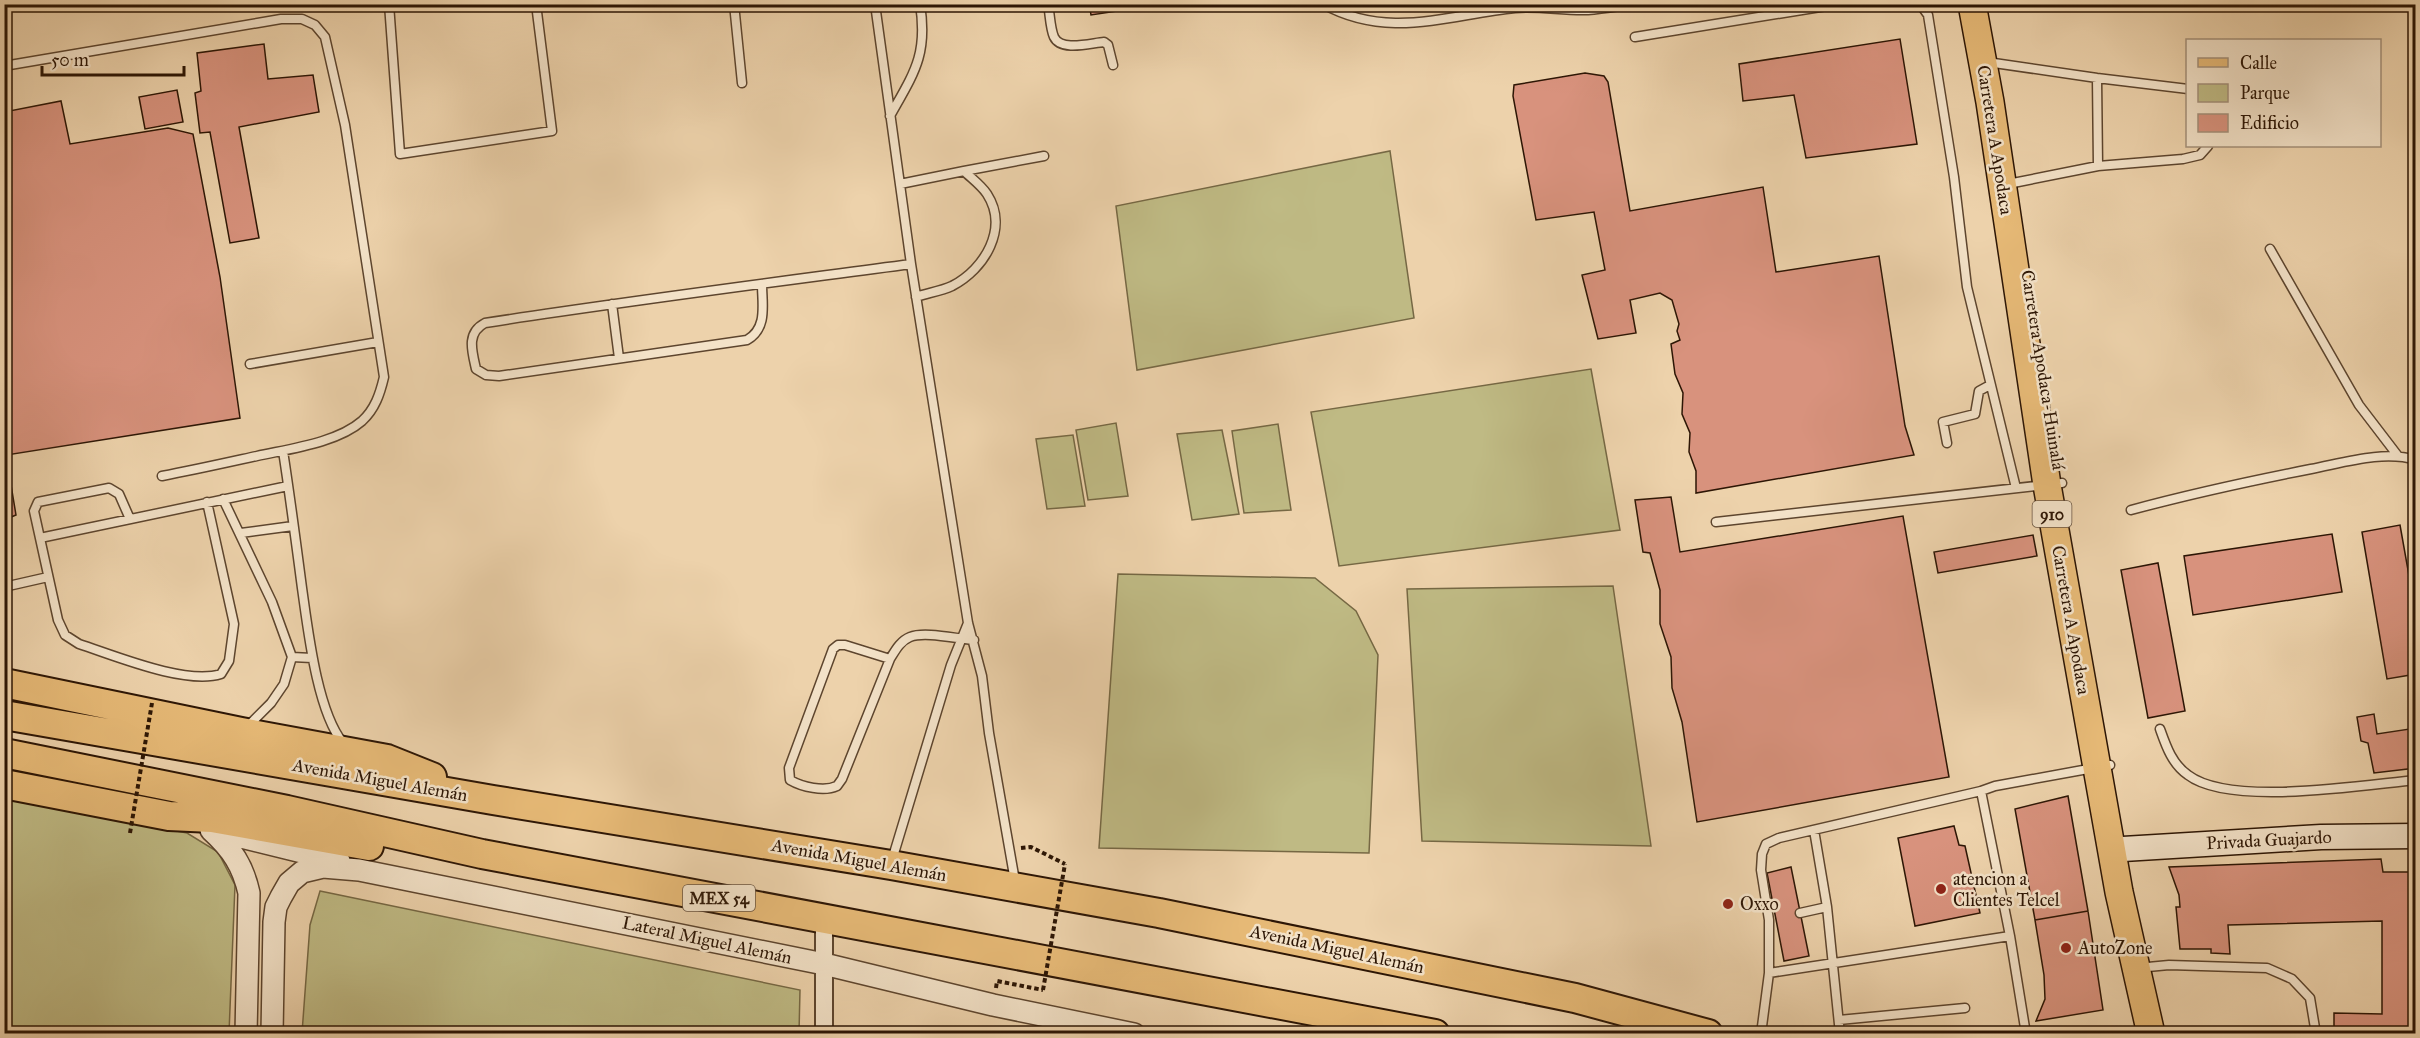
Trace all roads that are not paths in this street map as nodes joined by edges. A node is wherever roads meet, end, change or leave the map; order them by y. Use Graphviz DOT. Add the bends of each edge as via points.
graph roads {
  1 [pos="389,4"];
  2 [pos="536,4"];
  3 [pos="734,4"];
  4 [pos="875,4"];
  5 [pos="920,4"];
  6 [pos="1048,4"];
  7 [pos="1323,4"];
  8 [pos="1634,4"];
  9 [pos="1839,4"];
  10 [pos="1920,4"];
  11 [pos="1972,4"];
  12 [pos="1985,4"];
  13 [pos="1556,6"];
  14 [pos="1635,37"];
  15 [pos="1994,63"];
  16 [pos="1113,65"];
  17 [pos="4,66"];
  18 [pos="2097,78"];
  19 [pos="742,83"];
  20 [pos="2186,88"];
  21 [pos="890,116"];
  22 [pos="2207,147"];
  23 [pos="1044,156"];
  24 [pos="2098,166"];
  25 [pos="964,171"];
  26 [pos="2013,183"];
  27 [pos="900,184"];
  28 [pos="2270,249"];
  29 [pos="911,264"];
  30 [pos="762,284"];
  31 [pos="916,297"];
  32 [pos="612,304"];
  33 [pos="378,342"];
  34 [pos="619,358"];
  35 [pos="250,364"];
  36 [pos="1990,385"];
  37 [pos="1947,443"];
  38 [pos="283,451"];
  39 [pos="2398,456"];
  40 [pos="2415,460"];
  41 [pos="162,476"];
  42 [pos="2054,484"];
  43 [pos="288,486"];
  44 [pos="2016,488"];
  45 [pos="223,499"];
  46 [pos="207,502"];
  47 [pos="2131,510"];
  48 [pos="130,519"];
  49 [pos="1716,522"];
  50 [pos="293,526"];
  51 [pos="241,533"];
  52 [pos="40,538"];
  53 [pos="48,577"];
  54 [pos="4,587"];
  55 [pos="968,623"];
  56 [pos="961,639"];
  57 [pos="974,640"];
  58 [pos="292,657"];
  59 [pos="312,658"];
  60 [pos="890,659"];
  61 [pos="4,683"];
  62 [pos="4,715"];
  63 [pos="2160,729"];
  64 [pos="241,732"];
  65 [pos="4,753"];
  66 [pos="351,753"];
  67 [pos="2104,766"];
  68 [pos="2415,780"];
  69 [pos="4,784"];
  70 [pos="1981,791"];
  71 [pos="493,800"];
  72 [pos="169,816"];
  73 [pos="211,830"];
  74 [pos="1814,830"];
  75 [pos="2415,836"];
  76 [pos="2123,849"];
  77 [pos="482,854"];
  78 [pos="891,865"];
  79 [pos="435,884"];
  80 [pos="1016,887"];
  81 [pos="1827,907"];
  82 [pos="1800,913"];
  83 [pos="824,918"];
  84 [pos="2010,936"];
  85 [pos="1832,963"];
  86 [pos="824,964"];
  87 [pos="2148,967"];
  88 [pos="1769,973"];
  89 [pos="1965,1008"];
  90 [pos="1839,1020"];
  91 [pos="2156,1026"];
  92 [pos="1112,1031"];
  93 [pos="246,1034"];
  94 [pos="272,1034"];
  95 [pos="824,1034"];
  96 [pos="1134,1034"];
  97 [pos="1435,1034"];
  98 [pos="1708,1034"];
  99 [pos="1761,1034"];
  100 [pos="1839,1034"];
  101 [pos="2026,1034"];
  102 [pos="2316,1034"];
  1 -- 2 [label="lane" via="400,154 552,131"];
  3 -- 19 [label="lane"];
  4 -- 21 [label="lane"];
  5 -- 21 [label="lane" via="924,41 921,55"];
  6 -- 16 [label="lane" via="1054,38 1059,43 1066,46 1104,42"];
  7 -- 13 [label="lane" via="1357,20 1399,23"];
  8 -- 13 [label="lane" via="1588,10"];
  9 -- 14 [label="lane"];
  10 -- 36 [label="lane" via="1928,15 1967,287"];
  11 -- 42 [label="main road, Carretera A Apodaca / 910"];
  12 -- 15 [label="main road, Carretera Apodaca-Huinalá / 910"];
  15 -- 18 [label="lane"];
  15 -- 26 [label="main road, Carretera Apodaca-Huinalá / 910"];
  17 -- 33 [label="lane" via="281,19 302,19 315,25 325,37 345,124"];
  18 -- 20 [label="lane"];
  18 -- 24 [label="lane"];
  21 -- 27 [label="lane"];
  22 -- 24 [label="lane" via="2200,155 2183,159"];
  23 -- 25 [label="lane"];
  24 -- 26 [label="lane"];
  25 -- 27 [label="lane"];
  25 -- 31 [label="lane" via="987,194 997,220 992,245 974,270 952,286"];
  26 -- 42 [label="main road, Carretera Apodaca-Huinalá / 910"];
  27 -- 29 [label="lane"];
  28 -- 39 [label="lane" via="2359,405"];
  29 -- 30 [label="lane"];
  29 -- 31 [label="lane"];
  30 -- 32 [label="lane"];
  30 -- 34 [label="lane" via="762,321 754,336 747,340"];
  31 -- 55 [label="lane"];
  32 -- 34 [label="lane"];
  32 -- 34 [label="lane" via="485,323 472,335 472,352 476,369 499,376"];
  33 -- 35 [label="lane"];
  33 -- 38 [label="lane" via="384,377 373,409 361,422 340,434"];
  36 -- 37 [label="lane" via="1979,391 1975,414 1943,422"];
  36 -- 44 [label="lane"];
  38 -- 41 [label="lane"];
  38 -- 43 [label="lane"];
  39 -- 40 [label="lane"];
  39 -- 47 [label="lane" via="2330,465"];
  42 -- 44 [label="lane"];
  42 -- 67 [label="main road, Carretera Apodaca-Huinalá / 910"];
  43 -- 45 [label="lane"];
  43 -- 50 [label="lane"];
  44 -- 49 [label="lane"];
  45 -- 46 [label="lane"];
  45 -- 51 [label="lane"];
  46 -- 48 [label="lane"];
  46 -- 53 [label="lane" via="234,624 229,661 221,674 185,675 79,644 65,635 58,620"];
  48 -- 52 [label="lane"];
  48 -- 52 [label="lane" via="119,494 109,488 42,499 34,511"];
  50 -- 51 [label="lane"];
  50 -- 59 [label="lane"];
  51 -- 58 [label="lane"];
  52 -- 53 [label="lane"];
  53 -- 54 [label="lane"];
  55 -- 56 [label="lane"];
  55 -- 57 [label="lane"];
  56 -- 57 [label="lane"];
  56 -- 60 [label="lane" via="919,635 908,638"];
  56 -- 78 [label="lane"];
  57 -- 80 [label="lane"];
  58 -- 59 [label="lane"];
  58 -- 64 [label="lane" via="284,684 256,720"];
  59 -- 66 [label="lane" via="328,715"];
  60 -- 60 [label="lane" via="837,786 823,789 790,780 789,768 833,649 845,645"];
  61 -- 64 [label="highway"];
  62 -- 71 [label="highway, Avenida Miguel Alemán"];
  63 -- 68 [label="lane" via="2171,757 2187,775 2207,785 2276,792"];
  64 -- 66 [label="highway"];
  65 -- 77 [label="highway, MEX 54"];
  66 -- 71 [label="highway" via="387,759"];
  67 -- 70 [label="lane"];
  67 -- 76 [label="main road, Carretera Apodaca-Huinalá / 910"];
  67 -- 91 [label="main road, 910" via="2119,892"];
  69 -- 72 [label="highway"];
  70 -- 74 [label="lane"];
  70 -- 84 [label="lane"];
  71 -- 78 [label="highway, Avenida Miguel Alemán"];
  72 -- 73 [label="street"];
  72 -- 77 [label="highway" via="212,818 358,845"];
  73 -- 79 [label="street"];
  73 -- 93 [label="street" via="238,858 249,893"];
  74 -- 81 [label="lane"];
  74 -- 88 [label="lane" via="1779,837 1766,844 1762,854 1761,870 1772,920"];
  75 -- 76 [label="main road, Privada Guajardo" via="2321,837"];
  76 -- 87 [label="main road, Carretera Apodaca-Huinalá / 910"];
  77 -- 83 [label="highway, MEX 54"];
  78 -- 80 [label="highway, Avenida Miguel Alemán"];
  79 -- 86 [label="street, Lateral Miguel Alemán"];
  79 -- 94 [label="street, Lateral Miguel Alemán" via="359,870 323,867 302,872 276,907"];
  80 -- 98 [label="highway, Avenida Miguel Alemán" via="1575,998"];
  81 -- 82 [label="lane"];
  81 -- 85 [label="lane"];
  83 -- 86 [label="street"];
  83 -- 97 [label="highway, MEX 54"];
  84 -- 85 [label="lane"];
  84 -- 101 [label="lane"];
  85 -- 88 [label="lane"];
  85 -- 90 [label="lane"];
  86 -- 92 [label="street, Lateral Miguel Alemán"];
  86 -- 95 [label="street"];
  87 -- 91 [label="main road, Carretera Apodaca-Huinalá / 910"];
  87 -- 102 [label="lane" via="2267,968 2292,979 2310,998"];
  88 -- 99 [label="lane"];
  89 -- 90 [label="lane"];
  90 -- 100 [label="lane"];
  92 -- 96 [label="street, Lateral Miguel Alemán"];
}
